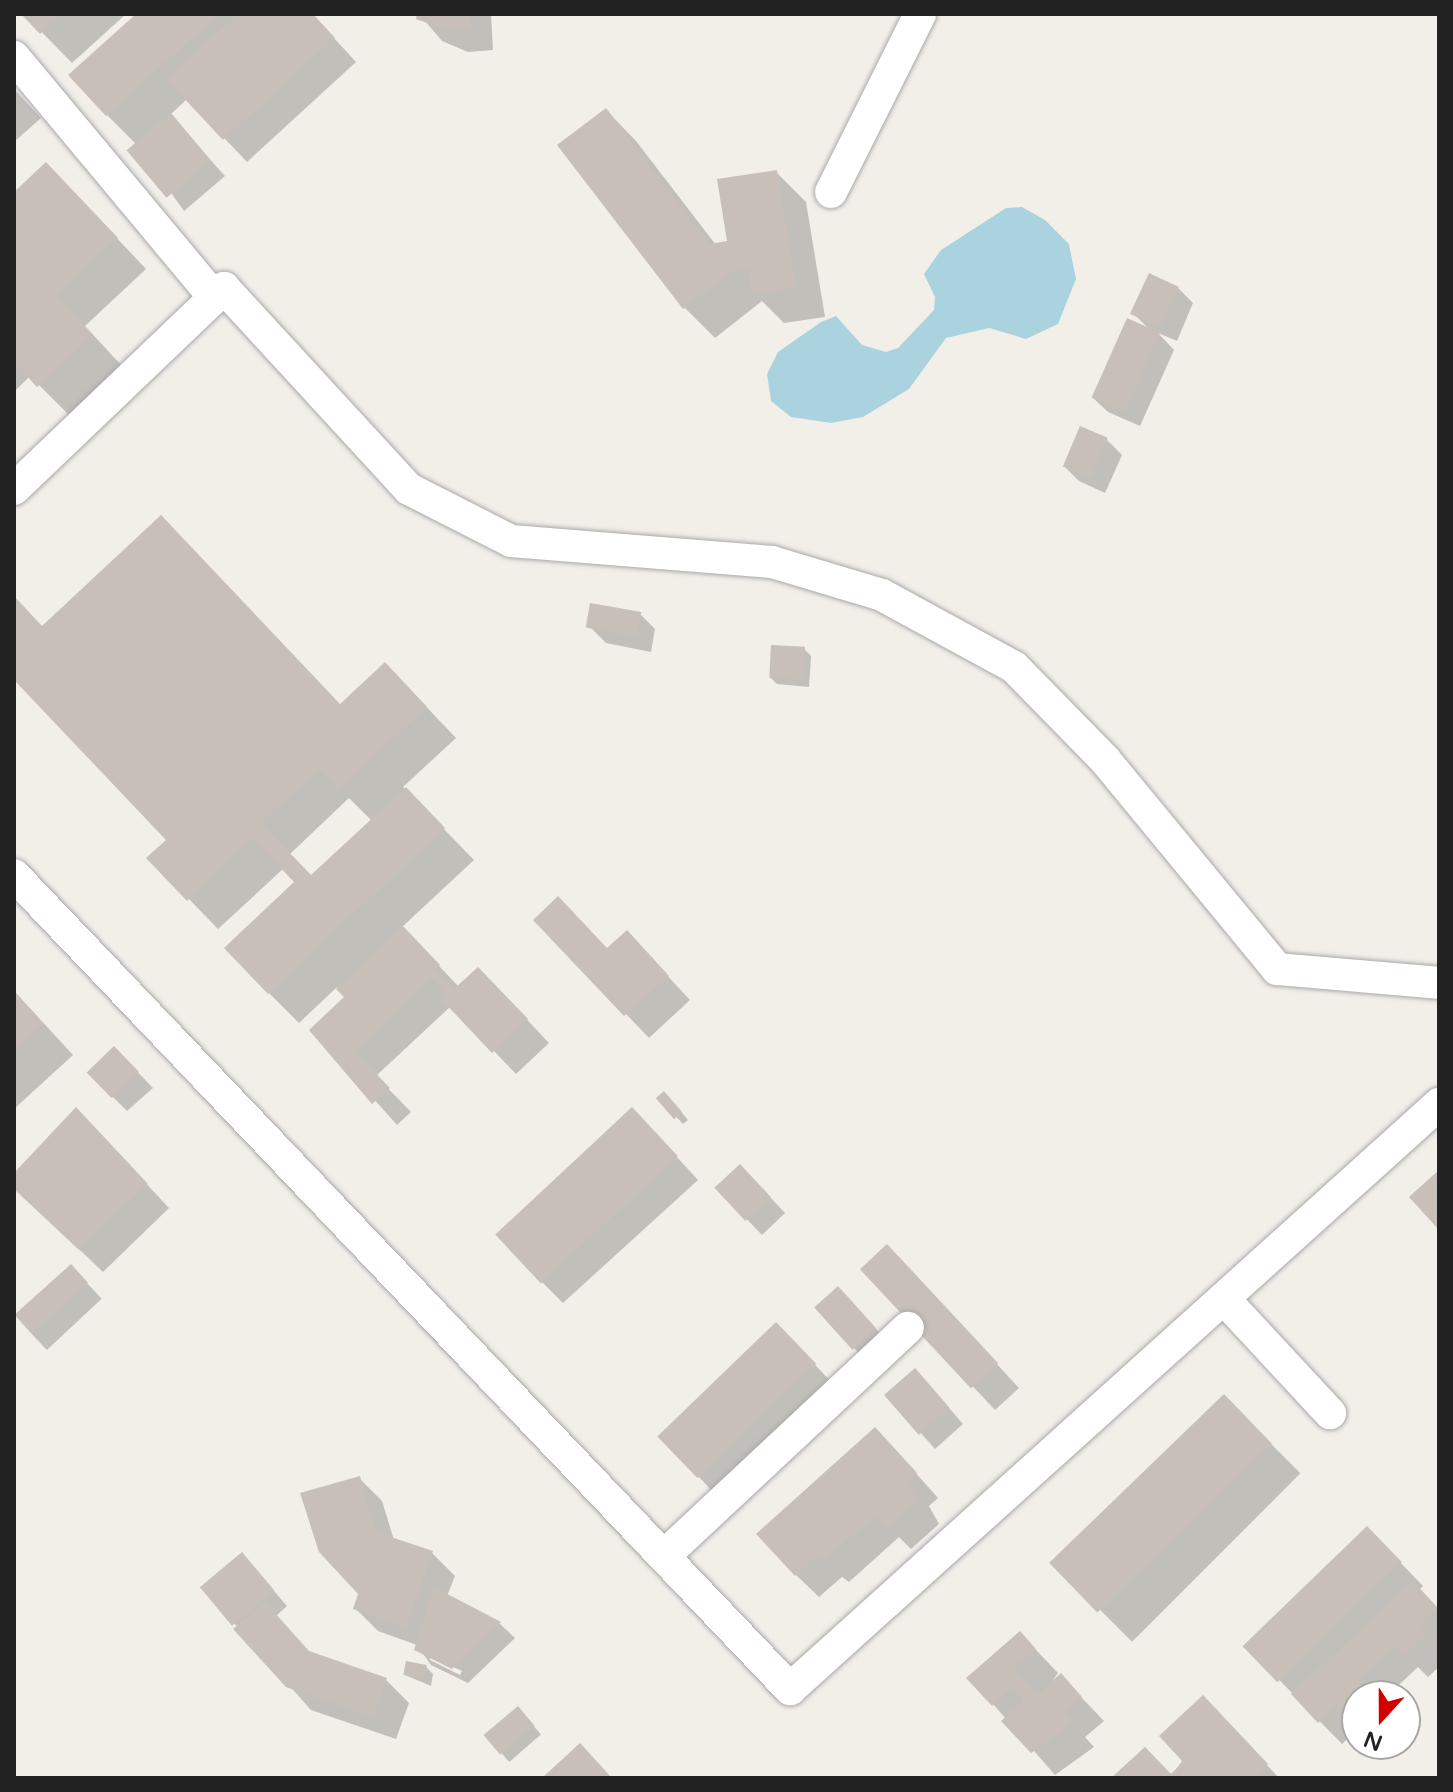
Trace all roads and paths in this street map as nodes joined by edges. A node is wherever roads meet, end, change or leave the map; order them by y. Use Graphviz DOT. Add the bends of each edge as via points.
graph roads {
  1 [pos="920,14"];
  2 [pos="14,57"];
  3 [pos="831,192"];
  4 [pos="214,297"];
  5 [pos="16,484"];
  6 [pos="14,875"];
  7 [pos="1439,983"];
  8 [pos="1439,1104"];
  9 [pos="1224,1299"];
  10 [pos="908,1328"];
  11 [pos="1330,1413"];
  12 [pos="664,1556"];
  1 -- 3 [label="street"];
  2 -- 4 [label="street"];
  4 -- 5 [label="street"];
  4 -- 7 [label="street" via="224,288 409,489 511,541 772,562 882,595 1014,667 1105,760 1277,969"];
  6 -- 12 [label="street"];
  8 -- 9 [label="street"];
  9 -- 11 [label="street"];
  9 -- 12 [label="street" via="790,1689"];
  10 -- 12 [label="street"];
}
